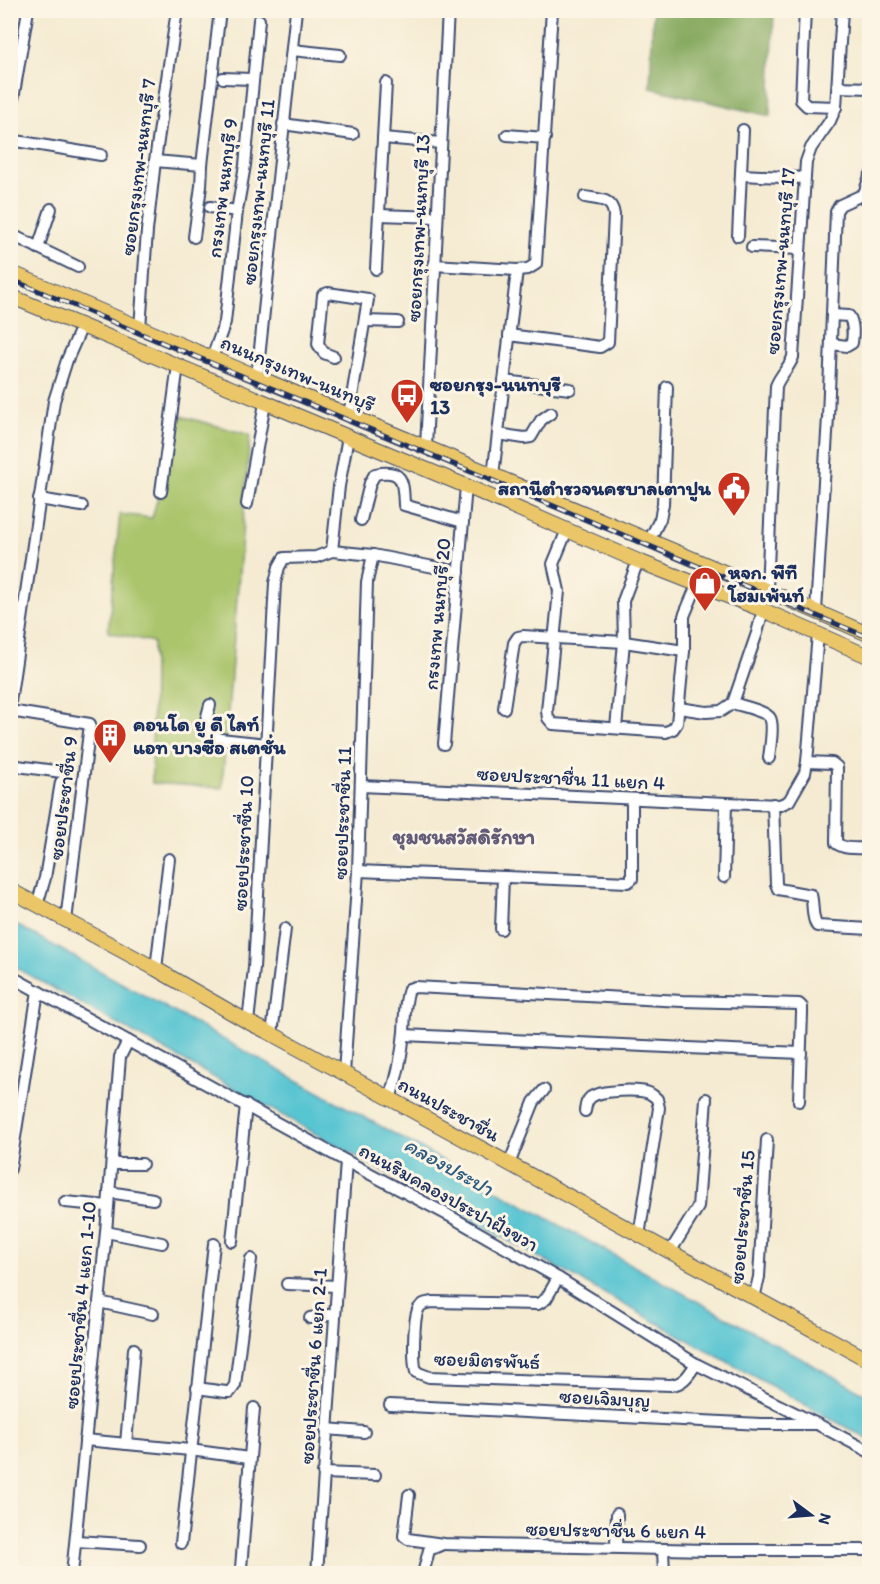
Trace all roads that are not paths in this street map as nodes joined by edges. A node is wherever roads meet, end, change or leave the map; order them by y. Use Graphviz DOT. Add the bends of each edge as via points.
graph roads {
  1 [pos="28,10"];
  2 [pos="177,10"];
  3 [pos="220,10"];
  4 [pos="296,10"];
  5 [pos="448,10"];
  6 [pos="552,10"];
  7 [pos="805,10"];
  8 [pos="842,10"];
  9 [pos="259,20"];
  10 [pos="292,50"];
  11 [pos="340,55"];
  12 [pos="223,78"];
  13 [pos="252,80"];
  14 [pos="386,84"];
  15 [pos="838,87"];
  16 [pos="870,88"];
  17 [pos="836,107"];
  18 [pos="10,117"];
  19 [pos="283,124"];
  20 [pos="743,130"];
  21 [pos="353,134"];
  22 [pos="507,135"];
  23 [pos="383,138"];
  24 [pos="544,138"];
  25 [pos="10,140"];
  26 [pos="441,143"];
  27 [pos="101,155"];
  28 [pos="155,160"];
  29 [pos="202,165"];
  30 [pos="742,175"];
  31 [pos="870,176"];
  32 [pos="804,178"];
  33 [pos="585,197"];
  34 [pos="210,207"];
  35 [pos="51,209"];
  36 [pos="237,211"];
  37 [pos="379,215"];
  38 [pos="437,217"];
  39 [pos="10,234"];
  40 [pos="738,236"];
  41 [pos="194,237"];
  42 [pos="752,247"];
  43 [pos="38,248"];
  44 [pos="800,249"];
  45 [pos="434,265"];
  46 [pos="78,267"];
  47 [pos="376,268"];
  48 [pos="517,270"];
  49 [pos="10,272"];
  50 [pos="10,296"];
  51 [pos="832,315"];
  52 [pos="365,321"];
  53 [pos="398,322"];
  54 [pos="82,326"];
  55 [pos="140,328"];
  56 [pos="509,335"];
  57 [pos="831,344"];
  58 [pos="334,357"];
  59 [pos="212,358"];
  60 [pos="178,366"];
  61 [pos="257,377"];
  62 [pos="504,381"];
  63 [pos="667,387"];
  64 [pos="570,389"];
  65 [pos="265,403"];
  66 [pos="550,413"];
  67 [pos="349,415"];
  68 [pos="498,434"];
  69 [pos="348,437"];
  70 [pos="426,447"];
  71 [pos="419,467"];
  72 [pos="493,476"];
  73 [pos="466,486"];
  74 [pos="161,492"];
  75 [pos="39,499"];
  76 [pos="248,504"];
  77 [pos="82,506"];
  78 [pos="360,520"];
  79 [pos="463,522"];
  80 [pos="567,530"];
  81 [pos="649,541"];
  82 [pos="332,551"];
  83 [pos="373,555"];
  84 [pos="638,561"];
  85 [pos="459,572"];
  86 [pos="697,585"];
  87 [pos="767,590"];
  88 [pos="763,610"];
  89 [pos="816,611"];
  90 [pos="870,619"];
  91 [pos="818,634"];
  92 [pos="869,634"];
  93 [pos="555,639"];
  94 [pos="624,642"];
  95 [pos="684,651"];
  96 [pos="870,657"];
  97 [pos="10,702"];
  98 [pos="733,703"];
  99 [pos="210,705"];
  100 [pos="504,708"];
  101 [pos="679,708"];
  102 [pos="10,711"];
  103 [pos="616,728"];
  104 [pos="267,744"];
  105 [pos="444,744"];
  106 [pos="769,758"];
  107 [pos="807,762"];
  108 [pos="10,765"];
  109 [pos="361,786"];
  110 [pos="632,799"];
  111 [pos="726,803"];
  112 [pos="776,804"];
  113 [pos="870,848"];
  114 [pos="169,860"];
  115 [pos="358,871"];
  116 [pos="503,877"];
  117 [pos="724,877"];
  118 [pos="10,891"];
  119 [pos="37,905"];
  120 [pos="66,921"];
  121 [pos="285,929"];
  122 [pos="501,929"];
  123 [pos="870,929"];
  124 [pos="156,969"];
  125 [pos="10,976"];
  126 [pos="38,991"];
  127 [pos="248,1022"];
  128 [pos="272,1034"];
  129 [pos="404,1035"];
  130 [pos="128,1041"];
  131 [pos="801,1053"];
  132 [pos="344,1073"];
  133 [pos="544,1090"];
  134 [pos="390,1099"];
  135 [pos="706,1100"];
  136 [pos="800,1101"];
  137 [pos="246,1106"];
  138 [pos="585,1110"];
  139 [pos="767,1140"];
  140 [pos="346,1161"];
  141 [pos="111,1164"];
  142 [pos="142,1164"];
  143 [pos="509,1164"];
  144 [pos="10,1169"];
  145 [pos="109,1192"];
  146 [pos="153,1199"];
  147 [pos="64,1202"];
  148 [pos="108,1206"];
  149 [pos="106,1232"];
  150 [pos="639,1236"];
  151 [pos="232,1241"];
  152 [pos="162,1243"];
  153 [pos="214,1244"];
  154 [pos="670,1252"];
  155 [pos="251,1259"];
  156 [pos="558,1278"];
  157 [pos="287,1284"];
  158 [pos="337,1286"];
  159 [pos="754,1298"];
  160 [pos="99,1302"];
  161 [pos="153,1314"];
  162 [pos="335,1314"];
  163 [pos="310,1318"];
  164 [pos="134,1349"];
  165 [pos="870,1360"];
  166 [pos="696,1364"];
  167 [pos="197,1388"];
  168 [pos="390,1405"];
  169 [pos="254,1408"];
  170 [pos="817,1424"];
  171 [pos="326,1429"];
  172 [pos="364,1432"];
  173 [pos="85,1440"];
  174 [pos="126,1444"];
  175 [pos="190,1450"];
  176 [pos="870,1452"];
  177 [pos="249,1458"];
  178 [pos="323,1473"];
  179 [pos="375,1475"];
  180 [pos="409,1495"];
  181 [pos="617,1515"];
  182 [pos="76,1541"];
  183 [pos="181,1543"];
  184 [pos="443,1544"];
  185 [pos="140,1545"];
  186 [pos="616,1547"];
  187 [pos="663,1549"];
  188 [pos="870,1550"];
  189 [pos="241,1568"];
  190 [pos="72,1574"];
  191 [pos="317,1574"];
  192 [pos="423,1574"];
  193 [pos="664,1574"];
  1 -- 18 [label="street"];
  2 -- 28 [label="street, ซอยกรุงเทพ-นนทบุรี 7"];
  3 -- 29 [label="street"];
  4 -- 10 [label="street, ซอยกรุงเทพ-นนทบุรี 11"];
  5 -- 26 [label="street, ซอยกรุงเทพ-นนทบุรี 13"];
  6 -- 24 [label="street"];
  7 -- 17 [label="street" via="801,100 807,106"];
  8 -- 15 [label="street, ซอยกรุงเทพ-นนทบุรี 17"];
  9 -- 13 [label="street, กรงเทพ นนทบุรี 9"];
  10 -- 11 [label="street"];
  10 -- 19 [label="street, ซอยกรุงเทพ-นนทบุรี 11"];
  12 -- 13 [label="street"];
  13 -- 36 [label="street, กรงเทพ นนทบุรี 9"];
  14 -- 23 [label="street"];
  15 -- 16 [label="street"];
  15 -- 17 [label="street, ซอยกรุงเทพ-นนทบุรี 17"];
  17 -- 32 [label="street, ซอยกรุงเทพ-นนทบุรี 17" via="811,148"];
  19 -- 21 [label="street"];
  19 -- 61 [label="street, ซอยกรุงเทพ-นนทบุรี 11"];
  20 -- 30 [label="street"];
  22 -- 24 [label="street"];
  23 -- 26 [label="street"];
  23 -- 37 [label="street"];
  24 -- 48 [label="street" via="536,264"];
  25 -- 27 [label="street"];
  26 -- 38 [label="street, ซอยกรุงเทพ-นนทบุรี 13"];
  28 -- 29 [label="street"];
  28 -- 55 [label="street, ซอยกรุงเทพ-นนทบุรี 7"];
  29 -- 41 [label="street"];
  30 -- 32 [label="street"];
  30 -- 40 [label="street"];
  31 -- 51 [label="street" via="864,194 840,205 836,211"];
  32 -- 44 [label="street, ซอยกรุงเทพ-นนทบุรี 17"];
  33 -- 56 [label="street" via="608,202 613,207 608,342 600,347"];
  34 -- 36 [label="street"];
  35 -- 43 [label="street"];
  36 -- 59 [label="street, กรงเทพ นนทบุรี 9" via="225,322"];
  37 -- 38 [label="street"];
  37 -- 47 [label="street"];
  38 -- 45 [label="street, ซอยกรุงเทพ-นนทบุรี 13"];
  39 -- 43 [label="street"];
  42 -- 44 [label="street"];
  43 -- 46 [label="street"];
  44 -- 87 [label="street, ซอยกรุงเทพ-นนทบุรี 17" via="793,357 776,386"];
  45 -- 48 [label="street"];
  45 -- 70 [label="street, ซอยกรุงเทพ-นนทบุรี 13"];
  48 -- 56 [label="street"];
  49 -- 55 [label="main road, ถนนกรุงเทพ-นนทบุรี"];
  50 -- 54 [label="main road, ถนนกรุงเทพ-นนทบุรี"];
  51 -- 57 [label="street"];
  51 -- 57 [label="street" via="849,316 853,336 847,346"];
  52 -- 53 [label="street"];
  52 -- 58 [label="street" via="368,299 323,295 318,344 324,353"];
  52 -- 67 [label="street"];
  54 -- 60 [label="main road, ถนนกรุงเทพ-นนทบุรี"];
  54 -- 75 [label="street" via="54,401"];
  55 -- 59 [label="main road, ถนนกรุงเทพ-นนทบุรี"];
  56 -- 62 [label="street"];
  57 -- 89 [label="street"];
  59 -- 61 [label="main road, ถนนกรุงเทพ-นนทบุรี"];
  60 -- 65 [label="main road, ถนนกรุงเทพ-นนทบุรี"];
  60 -- 74 [label="street"];
  61 -- 67 [label="main road, ถนนกรุงเทพ-นนทบุรี"];
  62 -- 64 [label="street"];
  62 -- 68 [label="street"];
  63 -- 81 [label="street" via="663,504"];
  65 -- 69 [label="main road, ถนนกรุงเทพ-นนทบุรี"];
  65 -- 76 [label="street"];
  66 -- 68 [label="street" via="531,437"];
  67 -- 70 [label="main road, ถนนกรุงเทพ-นนทบุรี"];
  68 -- 72 [label="street"];
  69 -- 71 [label="main road, ถนนกรุงเทพ-นนทบุรี"];
  69 -- 82 [label="street"];
  70 -- 71 [label="main road"];
  70 -- 72 [label="main road, ถนนกรุงเทพ-นนทบุรี"];
  71 -- 73 [label="main road, ถนนกรุงเทพ-นนทบุรี"];
  72 -- 81 [label="main road, ถนนกรุงเทพ-นนทบุรี"];
  73 -- 79 [label="street, กรงเทพ นนทบุรี 20"];
  73 -- 80 [label="main road, ถนนกรุงเทพ-นนทบุรี"];
  75 -- 77 [label="street"];
  75 -- 97 [label="street"];
  78 -- 79 [label="street" via="370,483 375,474 384,472 398,476 404,483 404,506"];
  79 -- 85 [label="street, กรงเทพ นนทบุรี 20"];
  80 -- 84 [label="main road, ถนนกรุงเทพ-นนทบุรี"];
  80 -- 93 [label="street" via="553,564 559,591"];
  81 -- 87 [label="main road, ถนนกรุงเทพ-นนทบุรี"];
  82 -- 83 [label="street, ซอยประชาชื่น 10"];
  82 -- 104 [label="street, ซอยประชาชื่น 10" via="316,557 284,558 279,567"];
  83 -- 85 [label="street, ซอยประชาชื่น 10"];
  83 -- 109 [label="street, ซอยประชาชื่น 11" via="367,582"];
  84 -- 86 [label="main road, ถนนกรุงเทพ-นนทบุรี"];
  84 -- 94 [label="street" via="623,601"];
  85 -- 105 [label="street, กรงเทพ นนทบุรี 20"];
  86 -- 88 [label="main road, ถนนกรุงเทพ-นนทบุรี"];
  86 -- 95 [label="street" via="684,616"];
  87 -- 88 [label="main road"];
  87 -- 89 [label="main road, ถนนกรุงเทพ-นนทบุรี"];
  88 -- 91 [label="main road, ถนนกรุงเทพ-นนทบุรี"];
  88 -- 98 [label="street"];
  89 -- 92 [label="main road, ถนนกรุงเทพ-นนทบุรี"];
  90 -- 92 [label="street"];
  91 -- 96 [label="main road, ถนนกรุงเทพ-นนทบุรี"];
  91 -- 107 [label="street"];
  93 -- 94 [label="street"];
  93 -- 100 [label="street" via="523,636 514,643"];
  93 -- 103 [label="street" via="548,718 553,724"];
  94 -- 95 [label="street"];
  94 -- 103 [label="street"];
  95 -- 101 [label="street"];
  98 -- 101 [label="street" via="721,711"];
  98 -- 106 [label="street" via="770,718"];
  99 -- 104 [label="street" via="206,720 211,733 220,739"];
  101 -- 103 [label="street" via="677,723 666,732"];
  102 -- 120 [label="street, ซอยประชาชื่น 9" via="90,724"];
  104 -- 127 [label="street, ซอยประชาชื่น 10"];
  107 -- 112 [label="street" via="789,801"];
  107 -- 113 [label="street" via="832,763 837,767 836,843"];
  108 -- 119 [label="street" via="62,777"];
  109 -- 110 [label="street, ซอยประชาชื่น 11 แยก 4"];
  109 -- 115 [label="street, ซอยประชาชื่น 11"];
  110 -- 111 [label="street, ซอยประชาชื่น 11 แยก 4"];
  110 -- 116 [label="street" via="632,879 628,882"];
  111 -- 112 [label="street, ซอยประชาชื่น 11 แยก 4"];
  111 -- 117 [label="street"];
  112 -- 123 [label="street" via="778,890 811,895 817,926"];
  114 -- 124 [label="street"];
  115 -- 116 [label="street"];
  115 -- 132 [label="street, ซอยประชาชื่น 11"];
  116 -- 122 [label="street"];
  118 -- 119 [label="main road, ถนนประชาชื่น"];
  119 -- 120 [label="main road, ถนนประชาชื่น"];
  120 -- 124 [label="main road, ถนนประชาชื่น"];
  121 -- 128 [label="street"];
  124 -- 127 [label="main road, ถนนประชาชื่น"];
  125 -- 126 [label="street, ถนนริมคลองประปาฝั่งขวา"];
  126 -- 130 [label="street, ถนนริมคลองประปาฝั่งขวา"];
  126 -- 144 [label="street"];
  127 -- 128 [label="main road, ถนนประชาชื่น"];
  128 -- 132 [label="main road, ถนนประชาชื่น"];
  129 -- 131 [label="street"];
  129 -- 131 [label="street" via="406,996 415,987 799,1004"];
  129 -- 134 [label="street"];
  130 -- 137 [label="street, ถนนริมคลองประปาฝั่งขวา"];
  130 -- 141 [label="street, ซอยประชาชื่น 4 แยก 1-10" via="120,1057"];
  131 -- 136 [label="street"];
  132 -- 134 [label="main road, ถนนประชาชื่น"];
  133 -- 143 [label="street" via="534,1102"];
  134 -- 143 [label="main road, ถนนประชาชื่น"];
  135 -- 154 [label="street" via="698,1207"];
  137 -- 140 [label="street, ถนนริมคลองประปาฝั่งขวา"];
  137 -- 151 [label="street"];
  138 -- 150 [label="street" via="592,1096 600,1094 635,1090 657,1099 659,1108"];
  139 -- 159 [label="street, ซอยประชาชื่น 15" via="759,1277"];
  140 -- 156 [label="street, ถนนริมคลองประปาฝั่งขวา"];
  140 -- 158 [label="street, ซอยประชาชื่น 6 แยก 2-1"];
  141 -- 142 [label="street"];
  141 -- 145 [label="street, ซอยประชาชื่น 4 แยก 1-10"];
  143 -- 150 [label="main road, ถนนประชาชื่น"];
  145 -- 146 [label="street"];
  145 -- 148 [label="street, ซอยประชาชื่น 4 แยก 1-10"];
  147 -- 148 [label="street"];
  148 -- 149 [label="street, ซอยประชาชื่น 4 แยก 1-10"];
  149 -- 152 [label="street"];
  149 -- 160 [label="street, ซอยประชาชื่น 4 แยก 1-10"];
  150 -- 154 [label="main road, ถนนประชาชื่น"];
  153 -- 167 [label="street"];
  154 -- 159 [label="main road, ถนนประชาชื่น"];
  155 -- 167 [label="street" via="235,1385 231,1392"];
  156 -- 166 [label="street, ถนนริมคลองประปาฝั่งขวา"];
  156 -- 166 [label="street, ซอยมิตรพันธ์" via="546,1299 538,1304 424,1303 418,1308 416,1321 416,1372 429,1377 671,1385 684,1380"];
  157 -- 158 [label="street"];
  158 -- 162 [label="street, ซอยประชาชื่น 6 แยก 2-1"];
  159 -- 165 [label="main road, ถนนประชาชื่น"];
  160 -- 161 [label="street"];
  160 -- 173 [label="street, ซอยประชาชื่น 4 แยก 1-10"];
  162 -- 163 [label="street"];
  162 -- 171 [label="street, ซอยประชาชื่น 6 แยก 2-1"];
  164 -- 174 [label="street"];
  166 -- 170 [label="street, ถนนริมคลองประปาฝั่งขวา"];
  167 -- 175 [label="street"];
  168 -- 170 [label="street, ซอยเจิมบุญ"];
  169 -- 177 [label="street"];
  170 -- 176 [label="street, ถนนริมคลองประปาฝั่งขวา"];
  171 -- 172 [label="street"];
  171 -- 178 [label="street, ซอยประชาชื่น 6 แยก 2-1"];
  173 -- 174 [label="street"];
  173 -- 182 [label="street, ซอยประชาชื่น 4 แยก 1-10"];
  174 -- 175 [label="street"];
  175 -- 177 [label="street"];
  175 -- 183 [label="street"];
  177 -- 189 [label="street"];
  178 -- 179 [label="street"];
  178 -- 191 [label="street, ซอยประชาชื่น 6 แยก 2-1"];
  180 -- 184 [label="street, ซอยประชาชื่น 6 แยก 4" via="404,1536"];
  181 -- 186 [label="street"];
  182 -- 185 [label="street"];
  182 -- 190 [label="street, ซอยประชาชื่น 4 แยก 1-10"];
  184 -- 186 [label="street, ซอยประชาชื่น 6 แยก 4"];
  184 -- 192 [label="street" via="429,1550"];
  186 -- 187 [label="street, ซอยประชาชื่น 6 แยก 4"];
  187 -- 188 [label="street, ซอยประชาชื่น 6 แยก 4"];
  187 -- 193 [label="street"];
}
